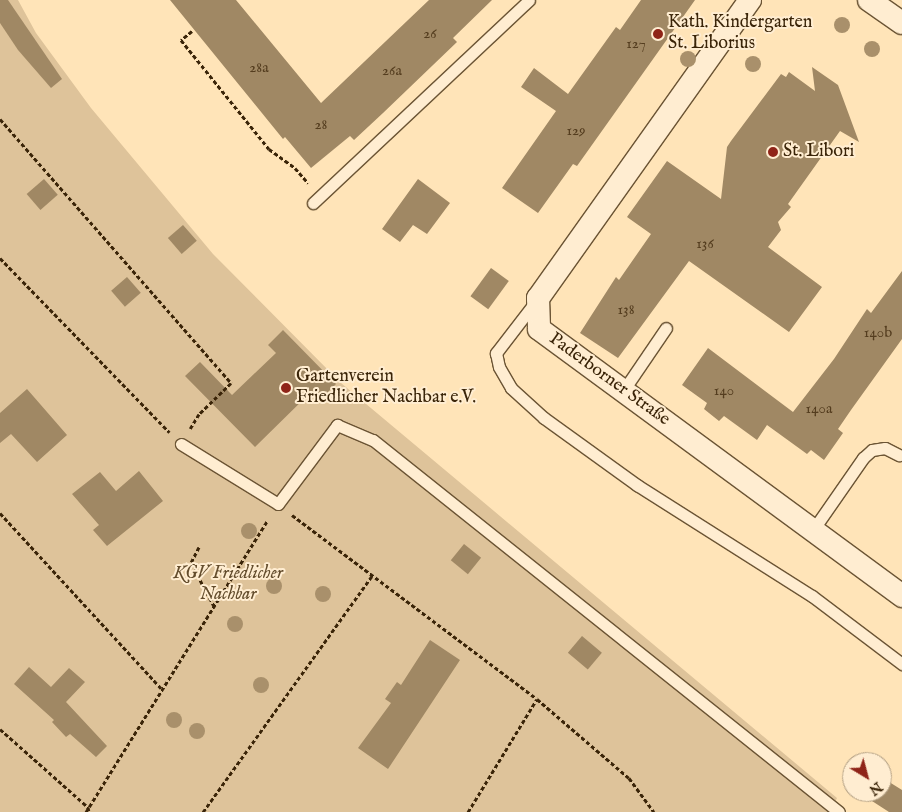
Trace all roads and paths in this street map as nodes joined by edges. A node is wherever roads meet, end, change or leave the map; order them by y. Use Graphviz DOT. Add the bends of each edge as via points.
graph roads {
  1 [pos="529,0"];
  2 [pos="750,0"];
  3 [pos="869,0"];
  4 [pos="902,23"];
  5 [pos="192,31"];
  6 [pos="0,119"];
  7 [pos="316,200"];
  8 [pos="0,258"];
  9 [pos="538,298"];
  10 [pos="666,328"];
  11 [pos="623,391"];
  12 [pos="181,444"];
  13 [pos="899,455"];
  14 [pos="278,504"];
  15 [pos="0,513"];
  16 [pos="813,530"];
  17 [pos="199,547"];
  18 [pos="372,576"];
  19 [pos="902,596"];
  20 [pos="214,606"];
  21 [pos="902,664"];
  22 [pos="162,689"];
  23 [pos="537,699"];
  24 [pos="0,729"];
  25 [pos="88,810"];
  26 [pos="204,812"];
  27 [pos="468,812"];
  28 [pos="654,812"];
  29 [pos="839,812"];
  1 -- 7 [label="lane"];
  2 -- 9 [label="street"];
  3 -- 4 [label="street"];
  5 -- 7 [label="path" via="181,40 269,149 295,168"];
  6 -- 12 [label="path" via="231,383 200,414"];
  8 -- 12 [label="path"];
  9 -- 11 [label="street, Paderborner Straße" via="539,329"];
  9 -- 21 [label="lane" via="496,352 499,367 511,388 544,418 638,485 812,596"];
  10 -- 11 [label="lane"];
  11 -- 16 [label="street, Paderborner Straße"];
  12 -- 14 [label="lane"];
  13 -- 16 [label="lane" via="885,448 872,450"];
  14 -- 18 [label="path"];
  14 -- 20 [label="path"];
  14 -- 29 [label="lane" via="337,425 374,440"];
  15 -- 22 [label="path"];
  16 -- 19 [label="street, Paderborner Straße"];
  17 -- 20 [label="path" via="192,563"];
  18 -- 23 [label="path"];
  18 -- 26 [label="path"];
  20 -- 22 [label="path"];
  22 -- 25 [label="path"];
  23 -- 27 [label="path"];
  23 -- 28 [label="path" via="629,778"];
  24 -- 25 [label="path"];
}
